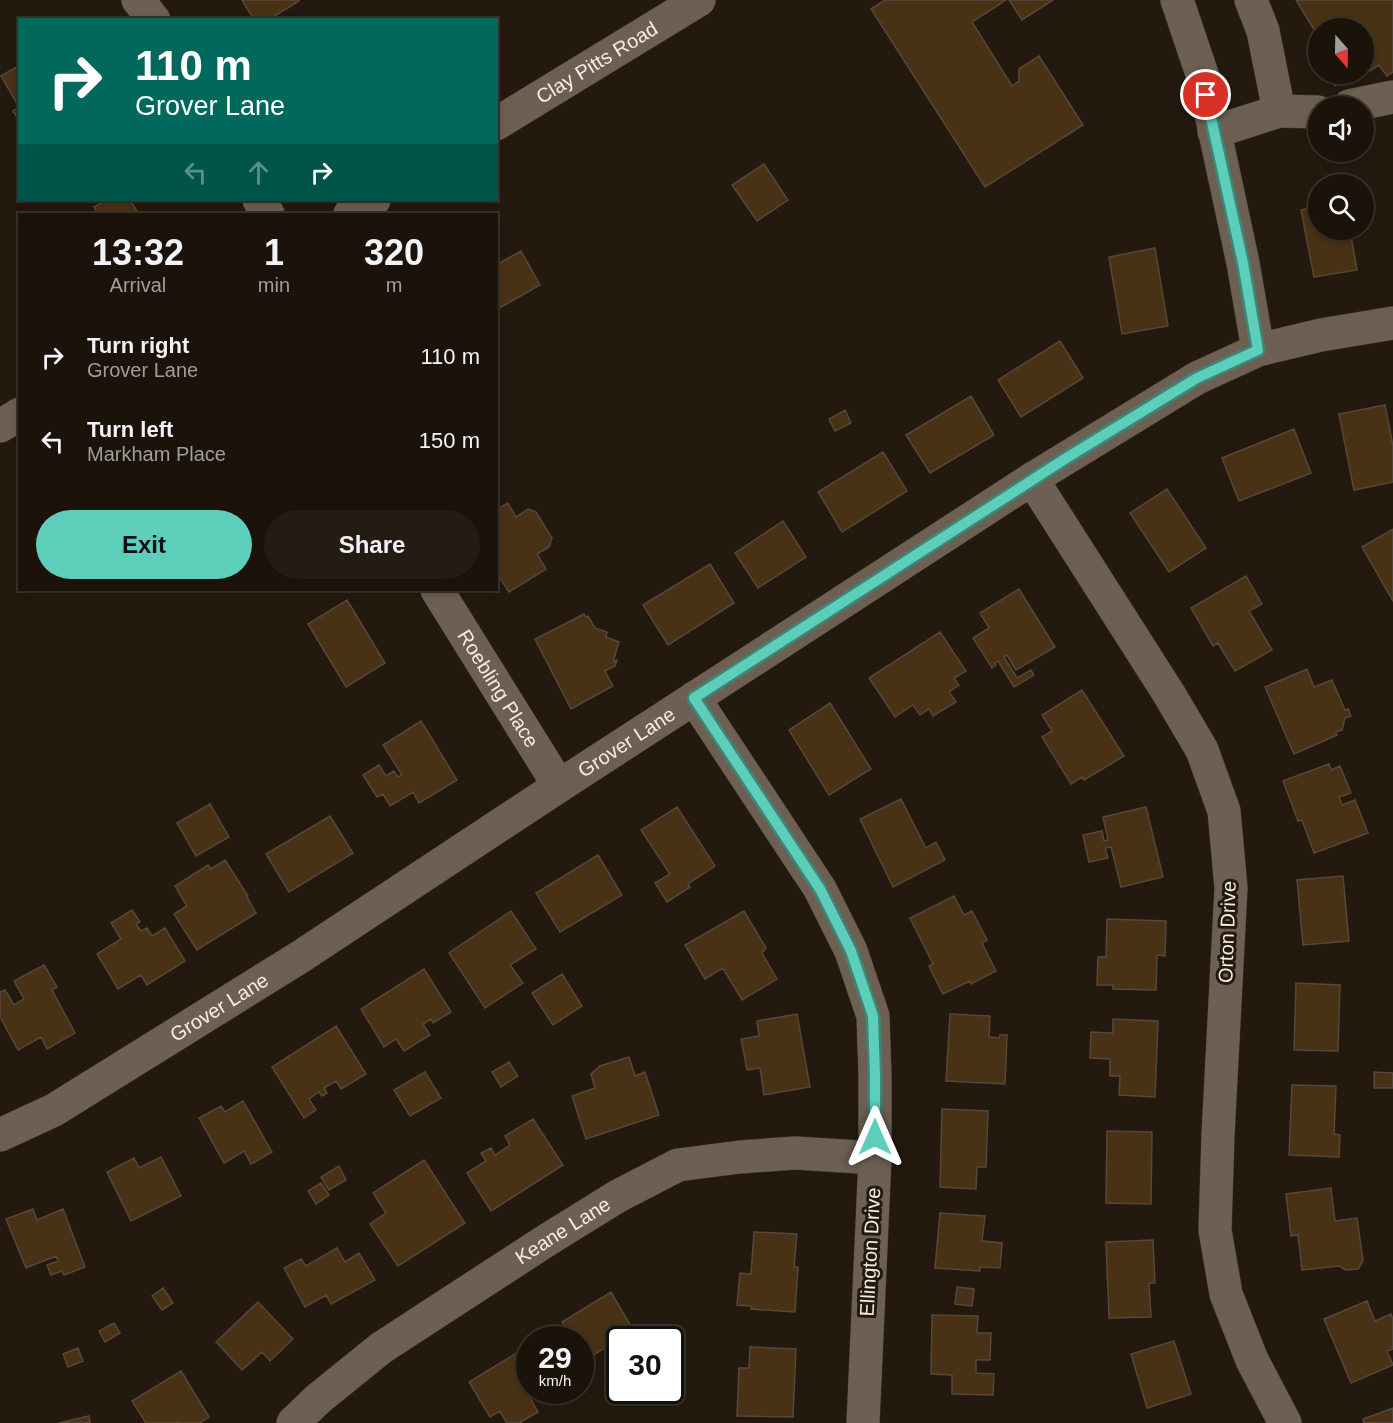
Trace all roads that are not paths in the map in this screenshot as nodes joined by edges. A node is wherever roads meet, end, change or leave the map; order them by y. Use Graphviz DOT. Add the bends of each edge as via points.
graph roads {
  1 [pos="138,0"];
  2 [pos="699,0"];
  3 [pos="1177,0"];
  4 [pos="1251,0"];
  5 [pos="152,18"];
  6 [pos="1393,97"];
  7 [pos="1374,100"];
  8 [pos="1279,111"];
  9 [pos="1308,112"];
  10 [pos="498,123"];
  11 [pos="1215,132"];
  12 [pos="373,201"];
  13 [pos="352,213"];
  14 [pos="1393,323"];
  15 [pos="1258,350"];
  16 [pos="18,415"];
  17 [pos="0,426"];
  18 [pos="1032,480"];
  19 [pos="438,591"];
  20 [pos="694,698"];
  21 [pos="559,786"];
  22 [pos="0,1135"];
  23 [pos="875,1158"];
  24 [pos="293,1423"];
  25 [pos="863,1423"];
  26 [pos="1285,1423"];
  1 -- 5 [label="street"];
  2 -- 10 [label="street, Clay Pitts Road"];
  3 -- 11 [label="street" via="1203,77"];
  4 -- 8 [label="street" via="1263,31"];
  6 -- 7 [label="street"];
  8 -- 9 [label="street"];
  8 -- 11 [label="street"];
  11 -- 15 [label="street"];
  12 -- 13 [label="street"];
  14 -- 15 [label="street, Grover Lane"];
  15 -- 18 [label="street, Grover Lane" via="1197,378"];
  16 -- 17 [label="street"];
  18 -- 20 [label="street, Grover Lane"];
  18 -- 26 [label="street, Orton Drive" via="1202,750 1224,811 1231,888 1215,1230 1226,1294 1252,1360"];
  19 -- 21 [label="street, Roebling Place"];
  20 -- 21 [label="street, Grover Lane"];
  20 -- 23 [label="street, Ellington Drive" via="820,889 851,951 873,1016"];
  21 -- 22 [label="street, Grover Lane" via="300,957 54,1110"];
  23 -- 24 [label="street, Keane Lane" via="795,1153 678,1165 618,1196 381,1348"];
  23 -- 25 [label="street, Ellington Drive"];
}
